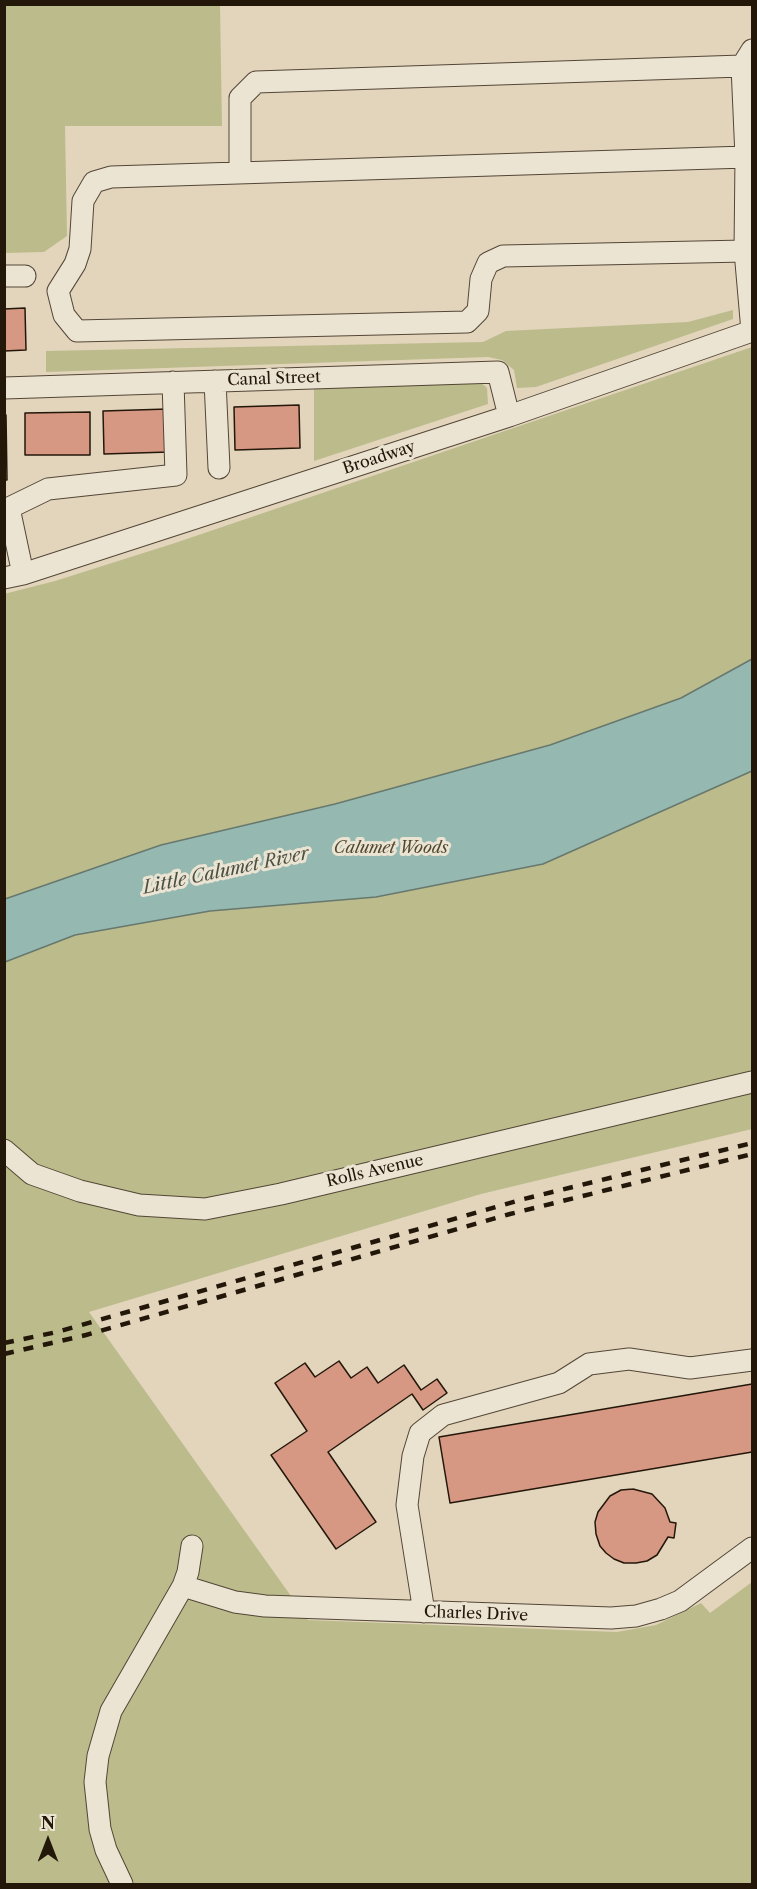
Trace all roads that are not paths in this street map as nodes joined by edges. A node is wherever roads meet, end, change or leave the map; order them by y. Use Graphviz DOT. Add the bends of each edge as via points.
graph roads {
  1 [pos="747,58"];
  2 [pos="746,157"];
  3 [pos="240,173"];
  4 [pos="745,251"];
  5 [pos="752,331"];
  6 [pos="215,381"];
  7 [pos="173,382"];
  8 [pos="4,388"];
  9 [pos="509,416"];
  10 [pos="219,468"];
  11 [pos="7,508"];
  12 [pos="14,576"];
  13 [pos="753,1082"];
  14 [pos="4,1150"];
  15 [pos="753,1360"];
  16 [pos="192,1546"];
  17 [pos="753,1548"];
  18 [pos="183,1586"];
  19 [pos="424,1612"];
  20 [pos="122,1884"];
  1 -- 2 [label="street"];
  1 -- 3 [label="street" via="256,82 240,98"];
  2 -- 3 [label="street"];
  2 -- 4 [label="street"];
  3 -- 4 [label="street" via="111,177 94,182 83,201 80,249 58,291 64,315 77,331 467,322 478,311 481,279 488,263 503,256"];
  4 -- 5 [label="street"];
  5 -- 9 [label="street, Broadway"];
  6 -- 7 [label="street, Canal Street"];
  6 -- 9 [label="street, Canal Street" via="498,372"];
  6 -- 10 [label="street"];
  7 -- 8 [label="street, Canal Street"];
  7 -- 11 [label="street" via="176,475 48,489"];
  9 -- 12 [label="street, Broadway"];
  11 -- 12 [label="street"];
  13 -- 14 [label="street, Rolls Avenue" via="205,1209 139,1205 80,1191 32,1174"];
  15 -- 19 [label="street" via="690,1368 629,1359 589,1364 559,1383 443,1415 420,1433 407,1505"];
  16 -- 18 [label="street"];
  17 -- 19 [label="street, Charles Drive" via="680,1601 636,1616"];
  18 -- 19 [label="street, Charles Drive" via="235,1602 265,1606"];
  18 -- 20 [label="street" via="111,1711 98,1756 95,1782 100,1829"];
}
